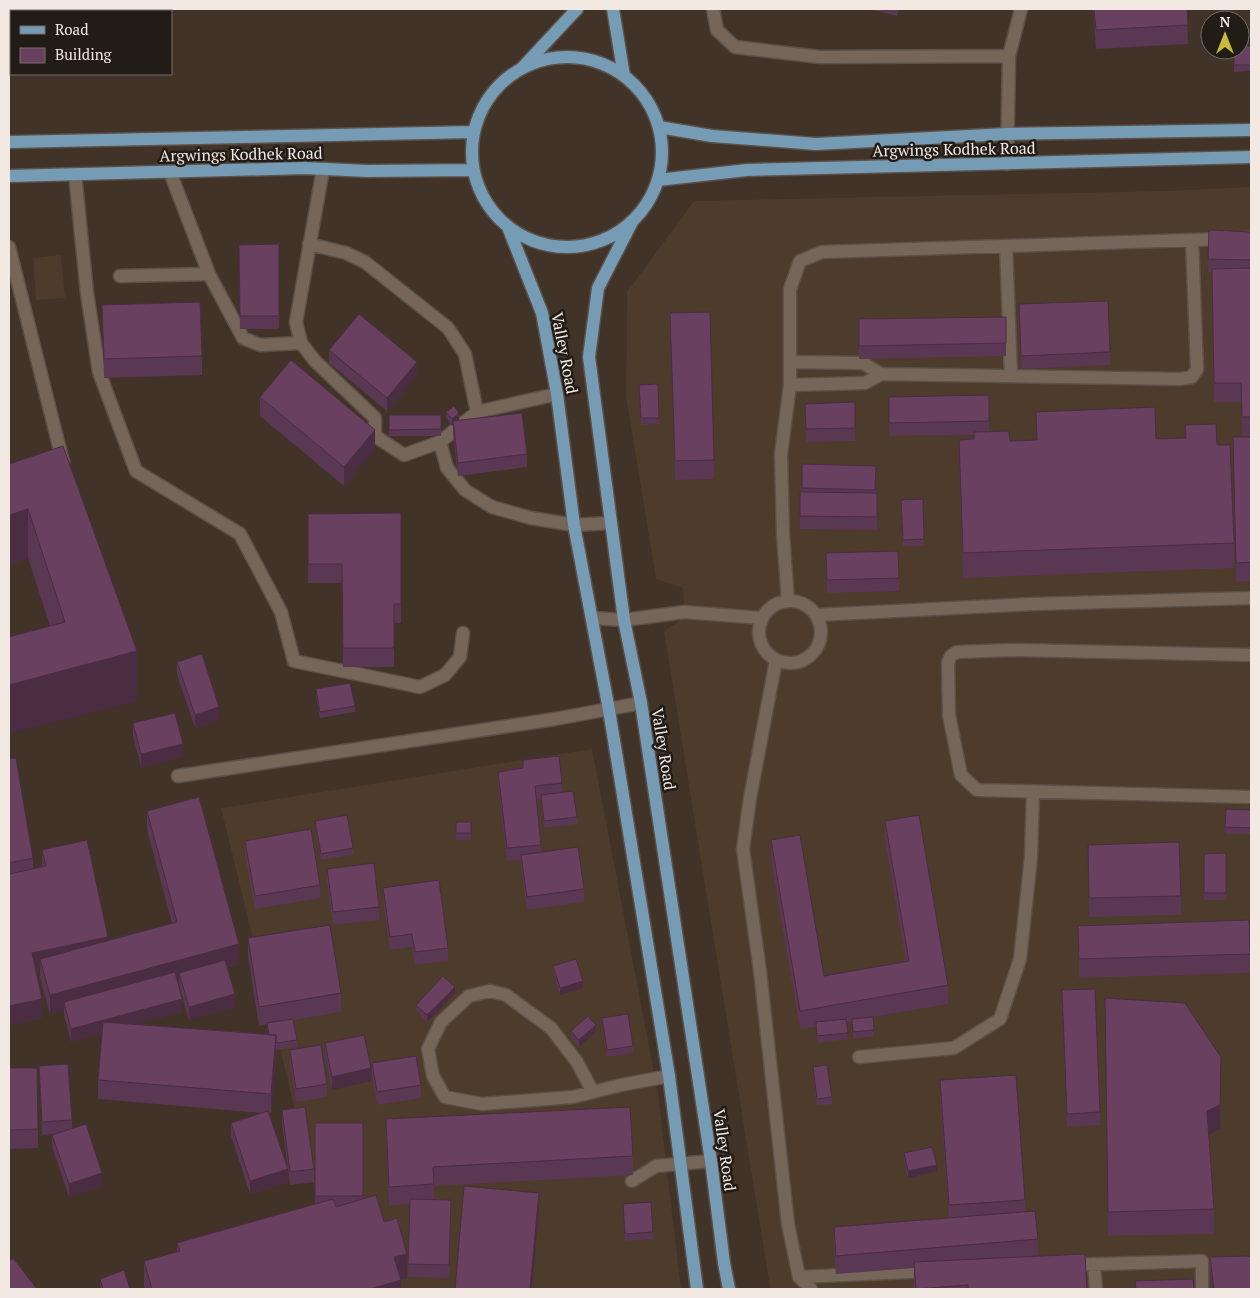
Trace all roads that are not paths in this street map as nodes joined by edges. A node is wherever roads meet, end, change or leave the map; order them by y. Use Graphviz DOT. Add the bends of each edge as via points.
graph roads {
  1 [pos="577,9"];
  2 [pos="613,9"];
  3 [pos="713,9"];
  4 [pos="1021,9"];
  5 [pos="1009,56"];
  6 [pos="522,68"];
  7 [pos="624,76"];
  8 [pos="659,127"];
  9 [pos="1251,130"];
  10 [pos="473,132"];
  11 [pos="1007,134"];
  12 [pos="9,142"];
  13 [pos="1251,157"];
  14 [pos="1007,164"];
  15 [pos="323,169"];
  16 [pos="473,170"];
  17 [pos="170,172"];
  18 [pos="75,174"];
  19 [pos="9,176"];
  20 [pos="658,180"];
  21 [pos="632,222"];
  22 [pos="508,227"];
  23 [pos="1251,238"];
  24 [pos="1192,240"];
  25 [pos="309,244"];
  26 [pos="1006,246"];
  27 [pos="9,247"];
  28 [pos="209,274"];
  29 [pos="120,276"];
  30 [pos="301,342"];
  31 [pos="791,362"];
  32 [pos="881,374"];
  33 [pos="1011,376"];
  34 [pos="790,385"];
  35 [pos="557,394"];
  36 [pos="477,412"];
  37 [pos="440,442"];
  38 [pos="66,474"];
  39 [pos="610,524"];
  40 [pos="574,525"];
  41 [pos="1251,598"];
  42 [pos="788,601"];
  43 [pos="817,615"];
  44 [pos="593,618"];
  45 [pos="761,618"];
  46 [pos="624,620"];
  47 [pos="463,633"];
  48 [pos="1251,655"];
  49 [pos="776,660"];
  50 [pos="640,703"];
  51 [pos="609,710"];
  52 [pos="178,776"];
  53 [pos="1033,792"];
  54 [pos="1251,797"];
  55 [pos="859,1057"];
  56 [pos="669,1076"];
  57 [pos="593,1092"];
  58 [pos="711,1161"];
  59 [pos="682,1164"];
  60 [pos="632,1181"];
  61 [pos="1094,1264"];
  62 [pos="1055,1266"];
  63 [pos="946,1270"];
  64 [pos="799,1277"];
  65 [pos="697,1289"];
  66 [pos="729,1289"];
  67 [pos="811,1289"];
  68 [pos="1096,1289"];
  69 [pos="1202,1289"];
  1 -- 6 [label="main road"];
  2 -- 7 [label="main road"];
  3 -- 5 [label="lane" via="717,30 735,47 820,57"];
  4 -- 5 [label="lane"];
  5 -- 11 [label="lane"];
  6 -- 7 [label="main road" via="564,57 607,66"];
  6 -- 10 [label="main road" via="500,84 483,106"];
  7 -- 8 [label="main road" via="640,90"];
  8 -- 11 [label="main road, Argwings Kodhek Road" via="712,136 816,144"];
  8 -- 20 [label="main road" via="662,163"];
  9 -- 11 [label="main road, Argwings Kodhek Road"];
  10 -- 12 [label="main road, Argwings Kodhek Road"];
  10 -- 16 [label="main road"];
  11 -- 14 [label="lane"];
  13 -- 14 [label="main road, Argwings Kodhek Road"];
  14 -- 20 [label="main road, Argwings Kodhek Road" via="747,170"];
  15 -- 16 [label="main road, Argwings Kodhek Road"];
  15 -- 17 [label="main road, Argwings Kodhek Road"];
  15 -- 25 [label="lane"];
  16 -- 22 [label="main road" via="485,202"];
  17 -- 18 [label="main road, Argwings Kodhek Road"];
  17 -- 28 [label="lane"];
  18 -- 19 [label="main road, Argwings Kodhek Road"];
  18 -- 47 [label="lane" via="99,372 136,471 240,534 281,612 294,661 420,687 445,675 460,658"];
  20 -- 21 [label="main road" via="651,197"];
  21 -- 22 [label="main road" via="604,240 571,247 538,243"];
  21 -- 39 [label="main road, Valley Road" via="598,288 590,358"];
  22 -- 35 [label="main road, Valley Road" via="542,313"];
  23 -- 24 [label="lane"];
  24 -- 26 [label="lane"];
  24 -- 33 [label="lane" via="1197,369 1192,377"];
  25 -- 30 [label="lane" via="296,322"];
  25 -- 36 [label="lane" via="346,253 365,262 448,328 465,354"];
  26 -- 31 [label="lane" via="822,252 800,261 790,289"];
  26 -- 33 [label="lane"];
  27 -- 38 [label="lane"];
  28 -- 29 [label="lane"];
  28 -- 30 [label="lane" via="243,338 260,345"];
  30 -- 37 [label="lane" via="316,361 375,418 375,436 404,455"];
  31 -- 32 [label="lane" via="864,363"];
  31 -- 34 [label="lane"];
  32 -- 33 [label="lane"];
  32 -- 34 [label="lane" via="865,382"];
  34 -- 42 [label="lane" via="781,454"];
  35 -- 36 [label="lane"];
  35 -- 40 [label="main road, Valley Road"];
  36 -- 37 [label="lane"];
  37 -- 40 [label="lane" via="447,468 465,490 492,508"];
  39 -- 40 [label="lane"];
  39 -- 46 [label="main road, Valley Road"];
  40 -- 44 [label="main road, Valley Road"];
  41 -- 43 [label="lane" via="1033,604"];
  42 -- 43 [label="lane" via="804,604"];
  42 -- 45 [label="lane" via="772,606"];
  43 -- 49 [label="lane" via="822,630 818,646 807,658 792,663"];
  44 -- 46 [label="lane"];
  44 -- 51 [label="main road, Valley Road"];
  45 -- 46 [label="lane" via="684,612"];
  45 -- 49 [label="lane" via="761,642"];
  46 -- 50 [label="main road, Valley Road"];
  48 -- 53 [label="lane" via="1011,650 958,652 951,656 948,662 949,715 961,775 977,790"];
  49 -- 64 [label="lane" via="743,849 788,1224"];
  50 -- 51 [label="lane"];
  50 -- 58 [label="main road, Valley Road"];
  51 -- 52 [label="lane"];
  51 -- 56 [label="main road, Valley Road"];
  53 -- 54 [label="lane"];
  53 -- 55 [label="lane" via="1020,959 1000,1019 954,1048"];
  56 -- 57 [label="lane"];
  56 -- 59 [label="main road, Valley Road"];
  57 -- 57 [label="lane" via="577,1062 551,1028 506,995 490,990 469,996 441,1022 428,1049 433,1076 446,1097 482,1104 573,1097"];
  58 -- 59 [label="lane"];
  58 -- 66 [label="main road, Valley Road"];
  59 -- 60 [label="lane" via="656,1166"];
  59 -- 65 [label="main road, Valley Road"];
  61 -- 62 [label="lane"];
  61 -- 68 [label="lane"];
  61 -- 69 [label="lane" via="1202,1261"];
  63 -- 64 [label="lane"];
  64 -- 67 [label="lane"];
}
